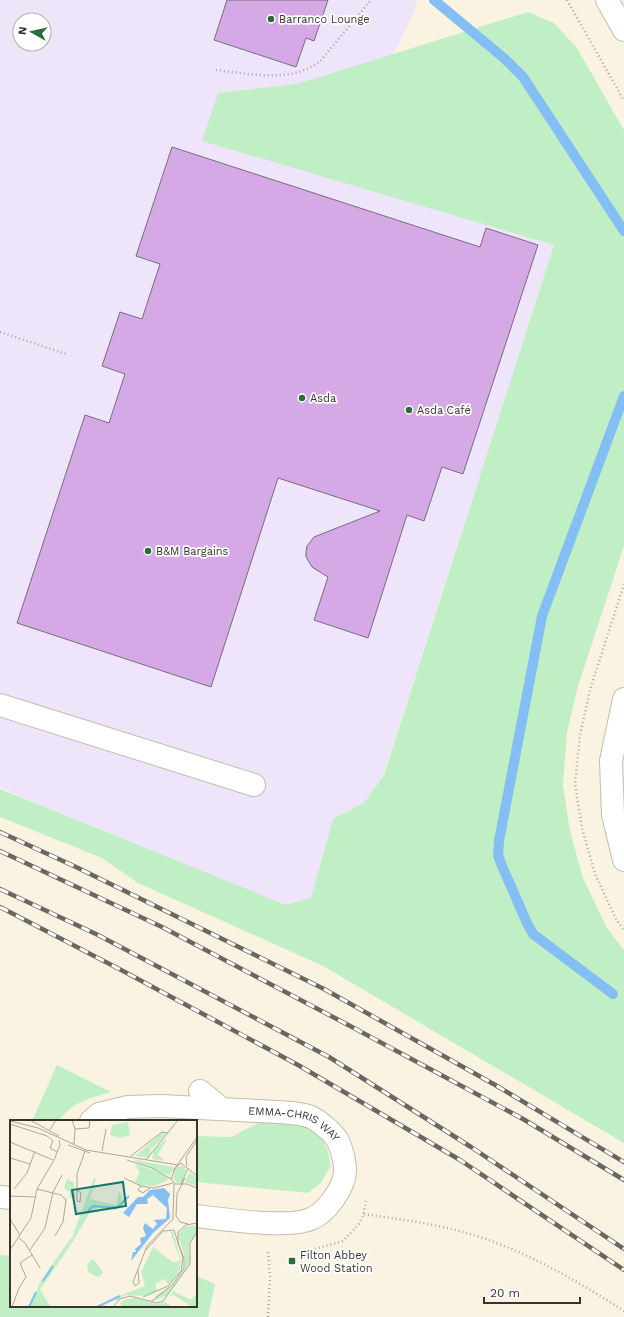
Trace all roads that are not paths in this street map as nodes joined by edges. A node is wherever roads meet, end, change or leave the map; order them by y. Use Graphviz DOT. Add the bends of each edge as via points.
graph roads {
  1 [pos="607,0"];
  2 [pos="624,30"];
  3 [pos="624,699"];
  4 [pos="0,705"];
  5 [pos="254,785"];
  6 [pos="624,860"];
  7 [pos="200,1091"];
  8 [pos="222,1110"];
  9 [pos="92,1120"];
  10 [pos="0,1197"];
  11 [pos="10,1198"];
  12 [pos="197,1216"];
  1 -- 2 [label="street"];
  3 -- 6 [label="street" via="611,761 613,815"];
  4 -- 5 [label="street"];
  7 -- 8 [label="street"];
  8 -- 9 [label="street, EMMA-CHRIS WAY" via="161,1106 128,1107 99,1114"];
  8 -- 12 [label="street, EMMA-CHRIS WAY" via="294,1113 310,1117 338,1140 345,1172 338,1193 327,1208 312,1219 278,1223"];
  10 -- 11 [label="street"];
}
